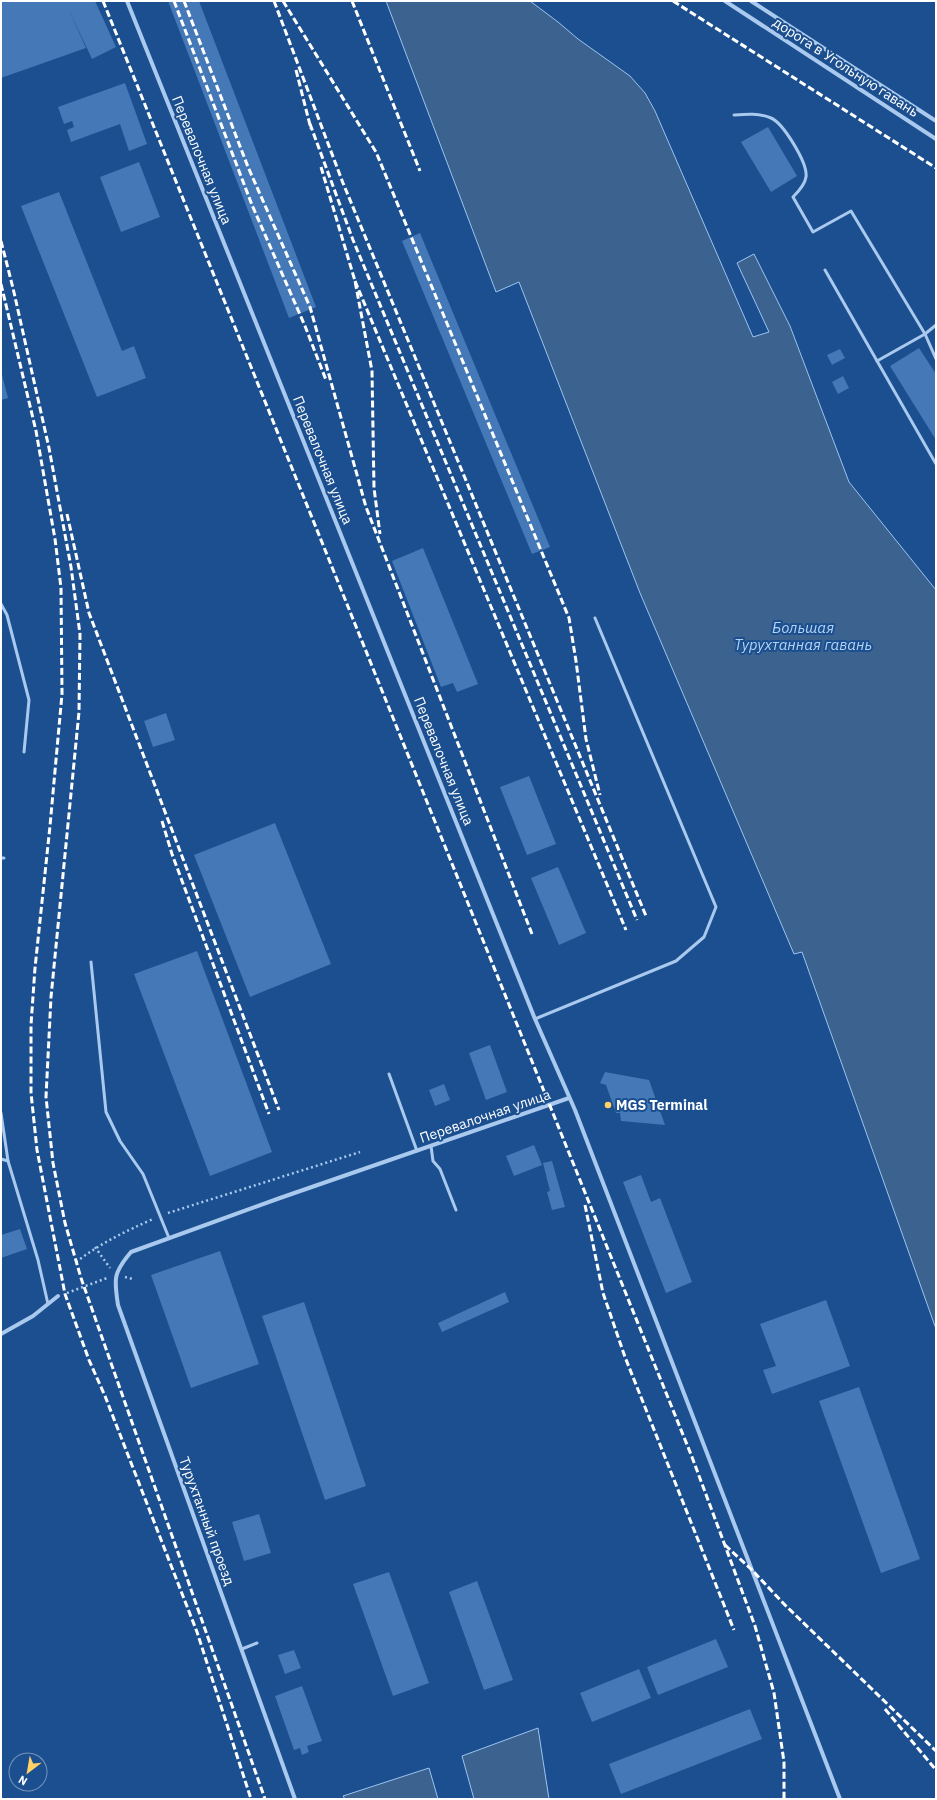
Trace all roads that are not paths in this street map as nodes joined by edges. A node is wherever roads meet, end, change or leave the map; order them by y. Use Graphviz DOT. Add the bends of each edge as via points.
graph roads {
  1 [pos="126,1"];
  2 [pos="725,1"];
  3 [pos="751,1"];
  4 [pos="734,114"];
  5 [pos="936,121"];
  6 [pos="936,139"];
  7 [pos="825,270"];
  8 [pos="936,325"];
  9 [pos="925,334"];
  10 [pos="936,359"];
  11 [pos="878,361"];
  12 [pos="936,464"];
  13 [pos="1,604"];
  14 [pos="595,618"];
  15 [pos="24,752"];
  16 [pos="91,962"];
  17 [pos="535,1019"];
  18 [pos="389,1074"];
  19 [pos="569,1098"];
  20 [pos="1,1113"];
  21 [pos="431,1146"];
  22 [pos="417,1151"];
  23 [pos="1,1159"];
  24 [pos="8,1162"];
  25 [pos="456,1210"];
  26 [pos="169,1238"];
  27 [pos="115,1275"];
  28 [pos="58,1296"];
  29 [pos="48,1304"];
  30 [pos="1,1334"];
  31 [pos="257,1643"];
  32 [pos="242,1649"];
  33 [pos="295,1799"];
  34 [pos="840,1799"];
  1 -- 17 [label="street, Перевалочная улица"];
  2 -- 6 [label="street, дорога в Угольную гавань"];
  3 -- 5 [label="street, дорога в Угольную гавань"];
  4 -- 9 [label="lane" via="762,114 773,118 783,128 805,168 806,178 802,188 793,197 813,232 851,211"];
  7 -- 11 [label="lane"];
  8 -- 9 [label="lane"];
  9 -- 10 [label="lane"];
  9 -- 11 [label="lane"];
  11 -- 12 [label="lane"];
  13 -- 15 [label="lane" via="7,615 29,700"];
  14 -- 17 [label="lane" via="716,907 704,937 676,961"];
  16 -- 26 [label="lane" via="106,1112 120,1142 143,1174"];
  17 -- 19 [label="street, Перевалочная улица"];
  18 -- 22 [label="lane"];
  19 -- 21 [label="street, Перевалочная улица"];
  19 -- 34 [label="street"];
  20 -- 24 [label="lane"];
  21 -- 22 [label="street, Перевалочная улица"];
  21 -- 25 [label="lane" via="433,1161 440,1169"];
  22 -- 26 [label="street, Перевалочная улица"];
  23 -- 24 [label="lane"];
  24 -- 29 [label="lane" via="38,1260"];
  26 -- 27 [label="street, Перевалочная улица" via="131,1252 120,1264"];
  27 -- 32 [label="street, Турухтанный проезд" via="118,1305"];
  28 -- 29 [label="street"];
  29 -- 30 [label="street" via="33,1316"];
  31 -- 32 [label="lane"];
  32 -- 33 [label="street, Турухтанный проезд"];
}
